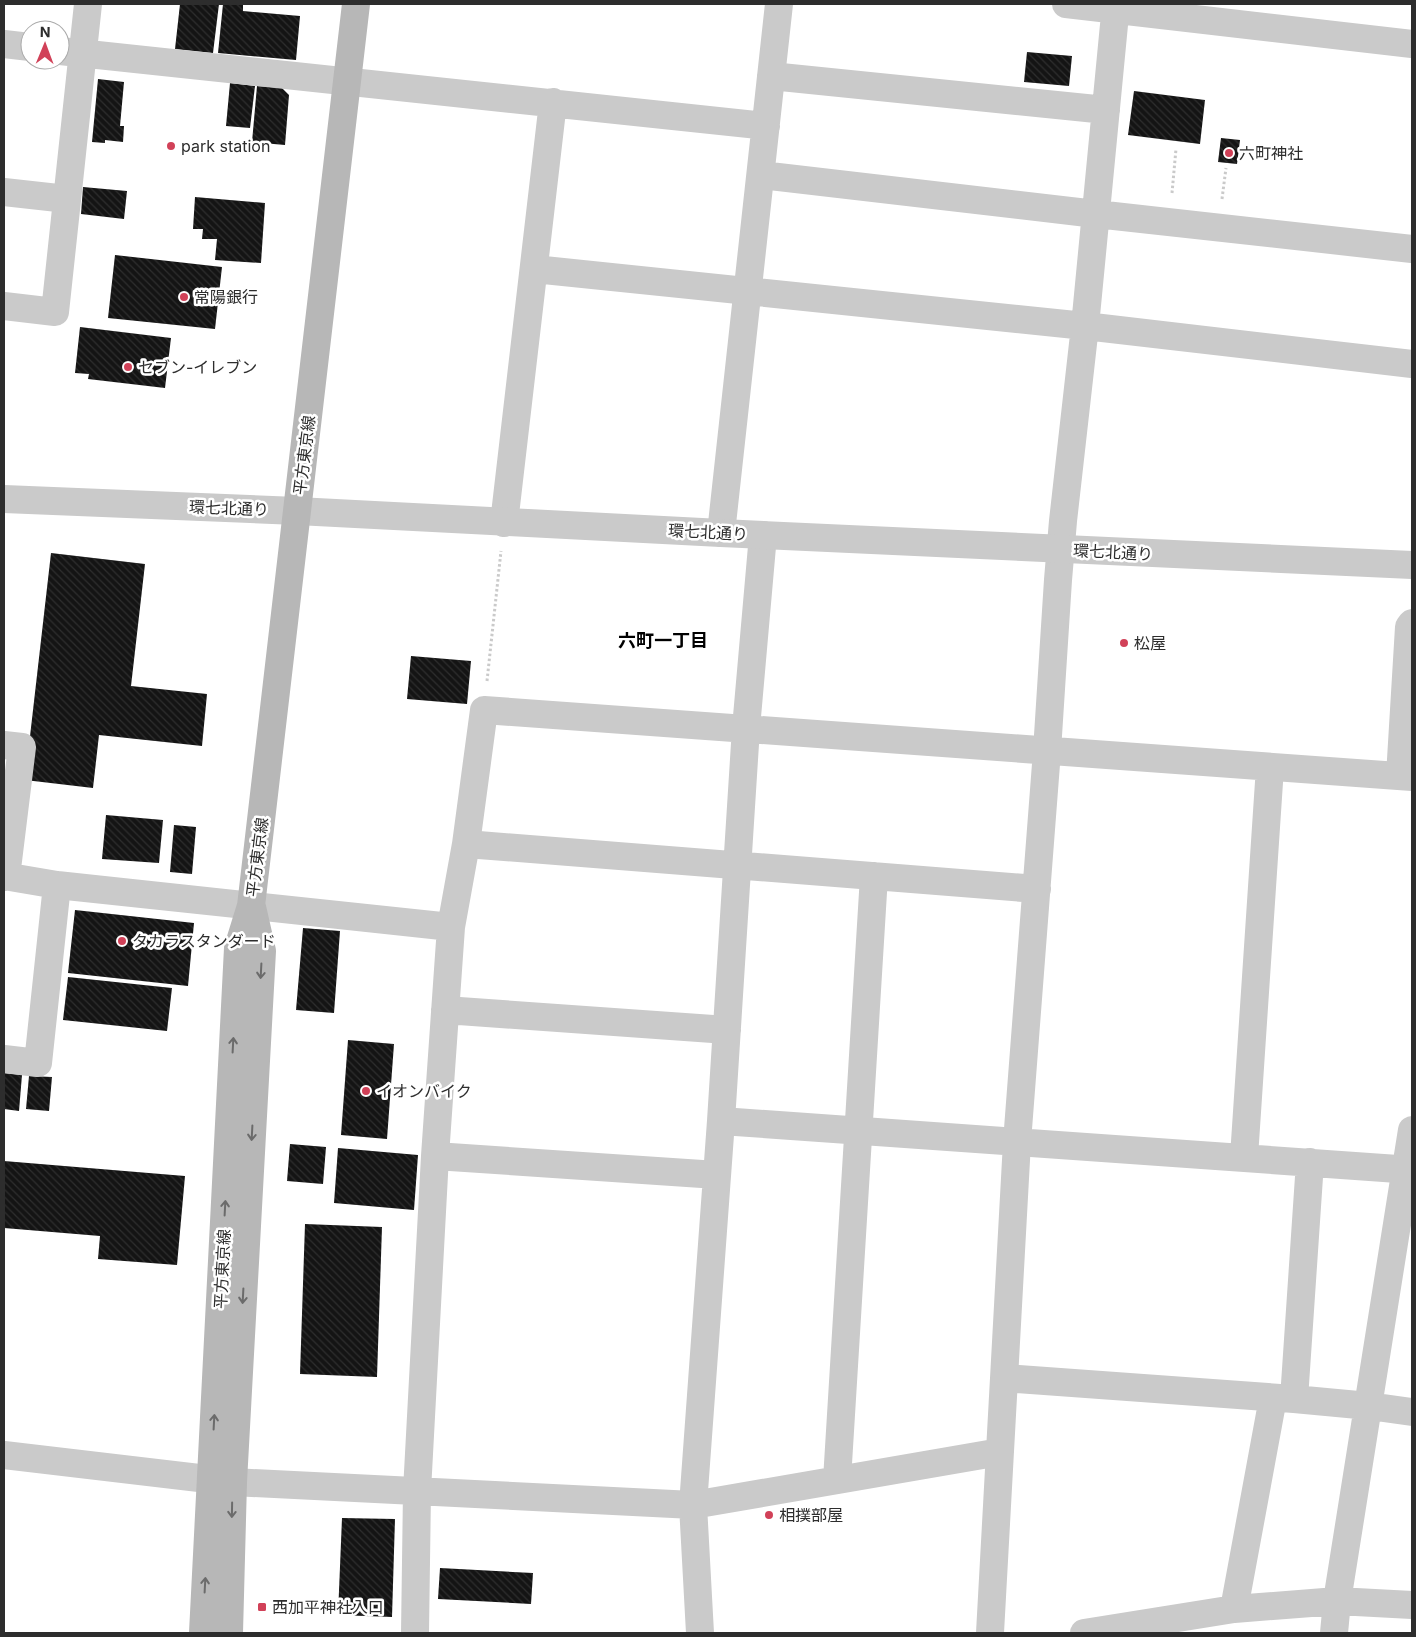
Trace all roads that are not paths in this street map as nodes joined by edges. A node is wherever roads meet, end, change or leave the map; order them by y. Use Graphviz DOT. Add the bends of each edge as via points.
graph roads {
  1 [pos="88,4"];
  2 [pos="356,4"];
  3 [pos="779,4"];
  4 [pos="1066,4"];
  5 [pos="1116,7"];
  6 [pos="4,44"];
  7 [pos="1412,44"];
  8 [pos="20,46"];
  9 [pos="71,52"];
  10 [pos="771,76"];
  11 [pos="348,82"];
  12 [pos="553,102"];
  13 [pos="1106,110"];
  14 [pos="766,126"];
  15 [pos="761,175"];
  16 [pos="4,192"];
  17 [pos="67,200"];
  18 [pos="1096,214"];
  19 [pos="1412,249"];
  20 [pos="534,268"];
  21 [pos="748,292"];
  22 [pos="4,306"];
  23 [pos="1085,326"];
  24 [pos="1412,364"];
  25 [pos="4,499"];
  26 [pos="297,511"];
  27 [pos="504,523"];
  28 [pos="721,533"];
  29 [pos="763,535"];
  30 [pos="1061,550"];
  31 [pos="1412,565"];
  32 [pos="1412,623"];
  33 [pos="746,728"];
  34 [pos="4,745"];
  35 [pos="1047,751"];
  36 [pos="1270,768"];
  37 [pos="1406,776"];
  38 [pos="466,844"];
  39 [pos="738,866"];
  40 [pos="5,876"];
  41 [pos="874,876"];
  42 [pos="57,885"];
  43 [pos="1037,889"];
  44 [pos="252,906"];
  45 [pos="451,927"];
  46 [pos="445,1010"];
  47 [pos="727,1030"];
  48 [pos="4,1059"];
  49 [pos="721,1121"];
  50 [pos="858,1130"];
  51 [pos="1412,1130"];
  52 [pos="1018,1142"];
  53 [pos="435,1156"];
  54 [pos="1244,1157"];
  55 [pos="1310,1162"];
  56 [pos="1409,1169"];
  57 [pos="717,1175"];
  58 [pos="1004,1378"];
  59 [pos="1283,1398"];
  60 [pos="1369,1406"];
  61 [pos="1412,1412"];
  62 [pos="1000,1452"];
  63 [pos="4,1455"];
  64 [pos="222,1480"];
  65 [pos="837,1480"];
  66 [pos="417,1491"];
  67 [pos="693,1505"];
  68 [pos="1337,1601"];
  69 [pos="1412,1605"];
  70 [pos="1234,1609"];
  71 [pos="1135,1630"];
  72 [pos="203,1633"];
  73 [pos="230,1633"];
  74 [pos="415,1633"];
  75 [pos="700,1633"];
  76 [pos="990,1633"];
  77 [pos="1084,1633"];
  78 [pos="1334,1633"];
  1 -- 9 [label="street"];
  2 -- 11 [label="main road, 平方東京線"];
  3 -- 10 [label="street"];
  4 -- 5 [label="street"];
  5 -- 7 [label="street"];
  5 -- 13 [label="street"];
  6 -- 8 [label="street"];
  9 -- 11 [label="street"];
  9 -- 17 [label="street"];
  10 -- 13 [label="street"];
  10 -- 14 [label="street"];
  11 -- 12 [label="street"];
  11 -- 26 [label="main road, 平方東京線"];
  12 -- 14 [label="street"];
  12 -- 20 [label="street"];
  13 -- 18 [label="street"];
  14 -- 15 [label="street"];
  15 -- 18 [label="street"];
  15 -- 21 [label="street"];
  16 -- 17 [label="street"];
  17 -- 22 [label="street" via="55,312"];
  18 -- 19 [label="street"];
  18 -- 23 [label="street"];
  20 -- 21 [label="street"];
  20 -- 27 [label="street"];
  21 -- 23 [label="street"];
  21 -- 28 [label="street"];
  23 -- 24 [label="street"];
  23 -- 30 [label="street"];
  25 -- 26 [label="street, 環七北通り"];
  26 -- 27 [label="street, 環七北通り"];
  26 -- 44 [label="main road, 平方東京線"];
  27 -- 28 [label="street, 環七北通り"];
  28 -- 29 [label="street, 環七北通り"];
  29 -- 30 [label="street, 環七北通り"];
  29 -- 33 [label="street"];
  30 -- 31 [label="street, 環七北通り"];
  30 -- 35 [label="street"];
  32 -- 37 [label="street" via="1408,627"];
  33 -- 35 [label="street"];
  33 -- 38 [label="street" via="484,710"];
  33 -- 39 [label="street"];
  34 -- 40 [label="street" via="22,747"];
  35 -- 36 [label="street"];
  35 -- 43 [label="street"];
  36 -- 37 [label="street"];
  36 -- 54 [label="street"];
  38 -- 39 [label="street"];
  38 -- 45 [label="street"];
  39 -- 41 [label="street"];
  39 -- 47 [label="street"];
  40 -- 42 [label="street"];
  41 -- 43 [label="street"];
  41 -- 50 [label="street"];
  42 -- 44 [label="street"];
  42 -- 48 [label="street" via="38,1064"];
  43 -- 52 [label="street"];
  44 -- 45 [label="street"];
  44 -- 64 [label="main road, 平方東京線" via="262,951"];
  45 -- 46 [label="street"];
  46 -- 47 [label="street"];
  46 -- 53 [label="street"];
  47 -- 49 [label="street"];
  49 -- 50 [label="street"];
  49 -- 57 [label="street"];
  50 -- 52 [label="street"];
  50 -- 65 [label="street"];
  51 -- 56 [label="street"];
  52 -- 54 [label="street"];
  52 -- 58 [label="street"];
  53 -- 57 [label="street"];
  53 -- 66 [label="street"];
  54 -- 55 [label="street"];
  55 -- 56 [label="street"];
  55 -- 59 [label="street"];
  56 -- 60 [label="street"];
  57 -- 67 [label="street"];
  58 -- 59 [label="street"];
  58 -- 62 [label="street"];
  59 -- 60 [label="street"];
  59 -- 70 [label="street"];
  60 -- 61 [label="street"];
  60 -- 68 [label="street"];
  62 -- 65 [label="street"];
  62 -- 76 [label="street"];
  63 -- 64 [label="street"];
  64 -- 66 [label="street"];
  72 -- 64 [label="main road, 平方東京線, one-way"];
  64 -- 73 [label="main road, 平方東京線, one-way"];
  65 -- 67 [label="street"];
  66 -- 67 [label="street"];
  66 -- 74 [label="street"];
  67 -- 75 [label="street"];
  68 -- 69 [label="street"];
  68 -- 70 [label="street"];
  68 -- 78 [label="street"];
  70 -- 71 [label="street"];
  71 -- 77 [label="street"];
}
